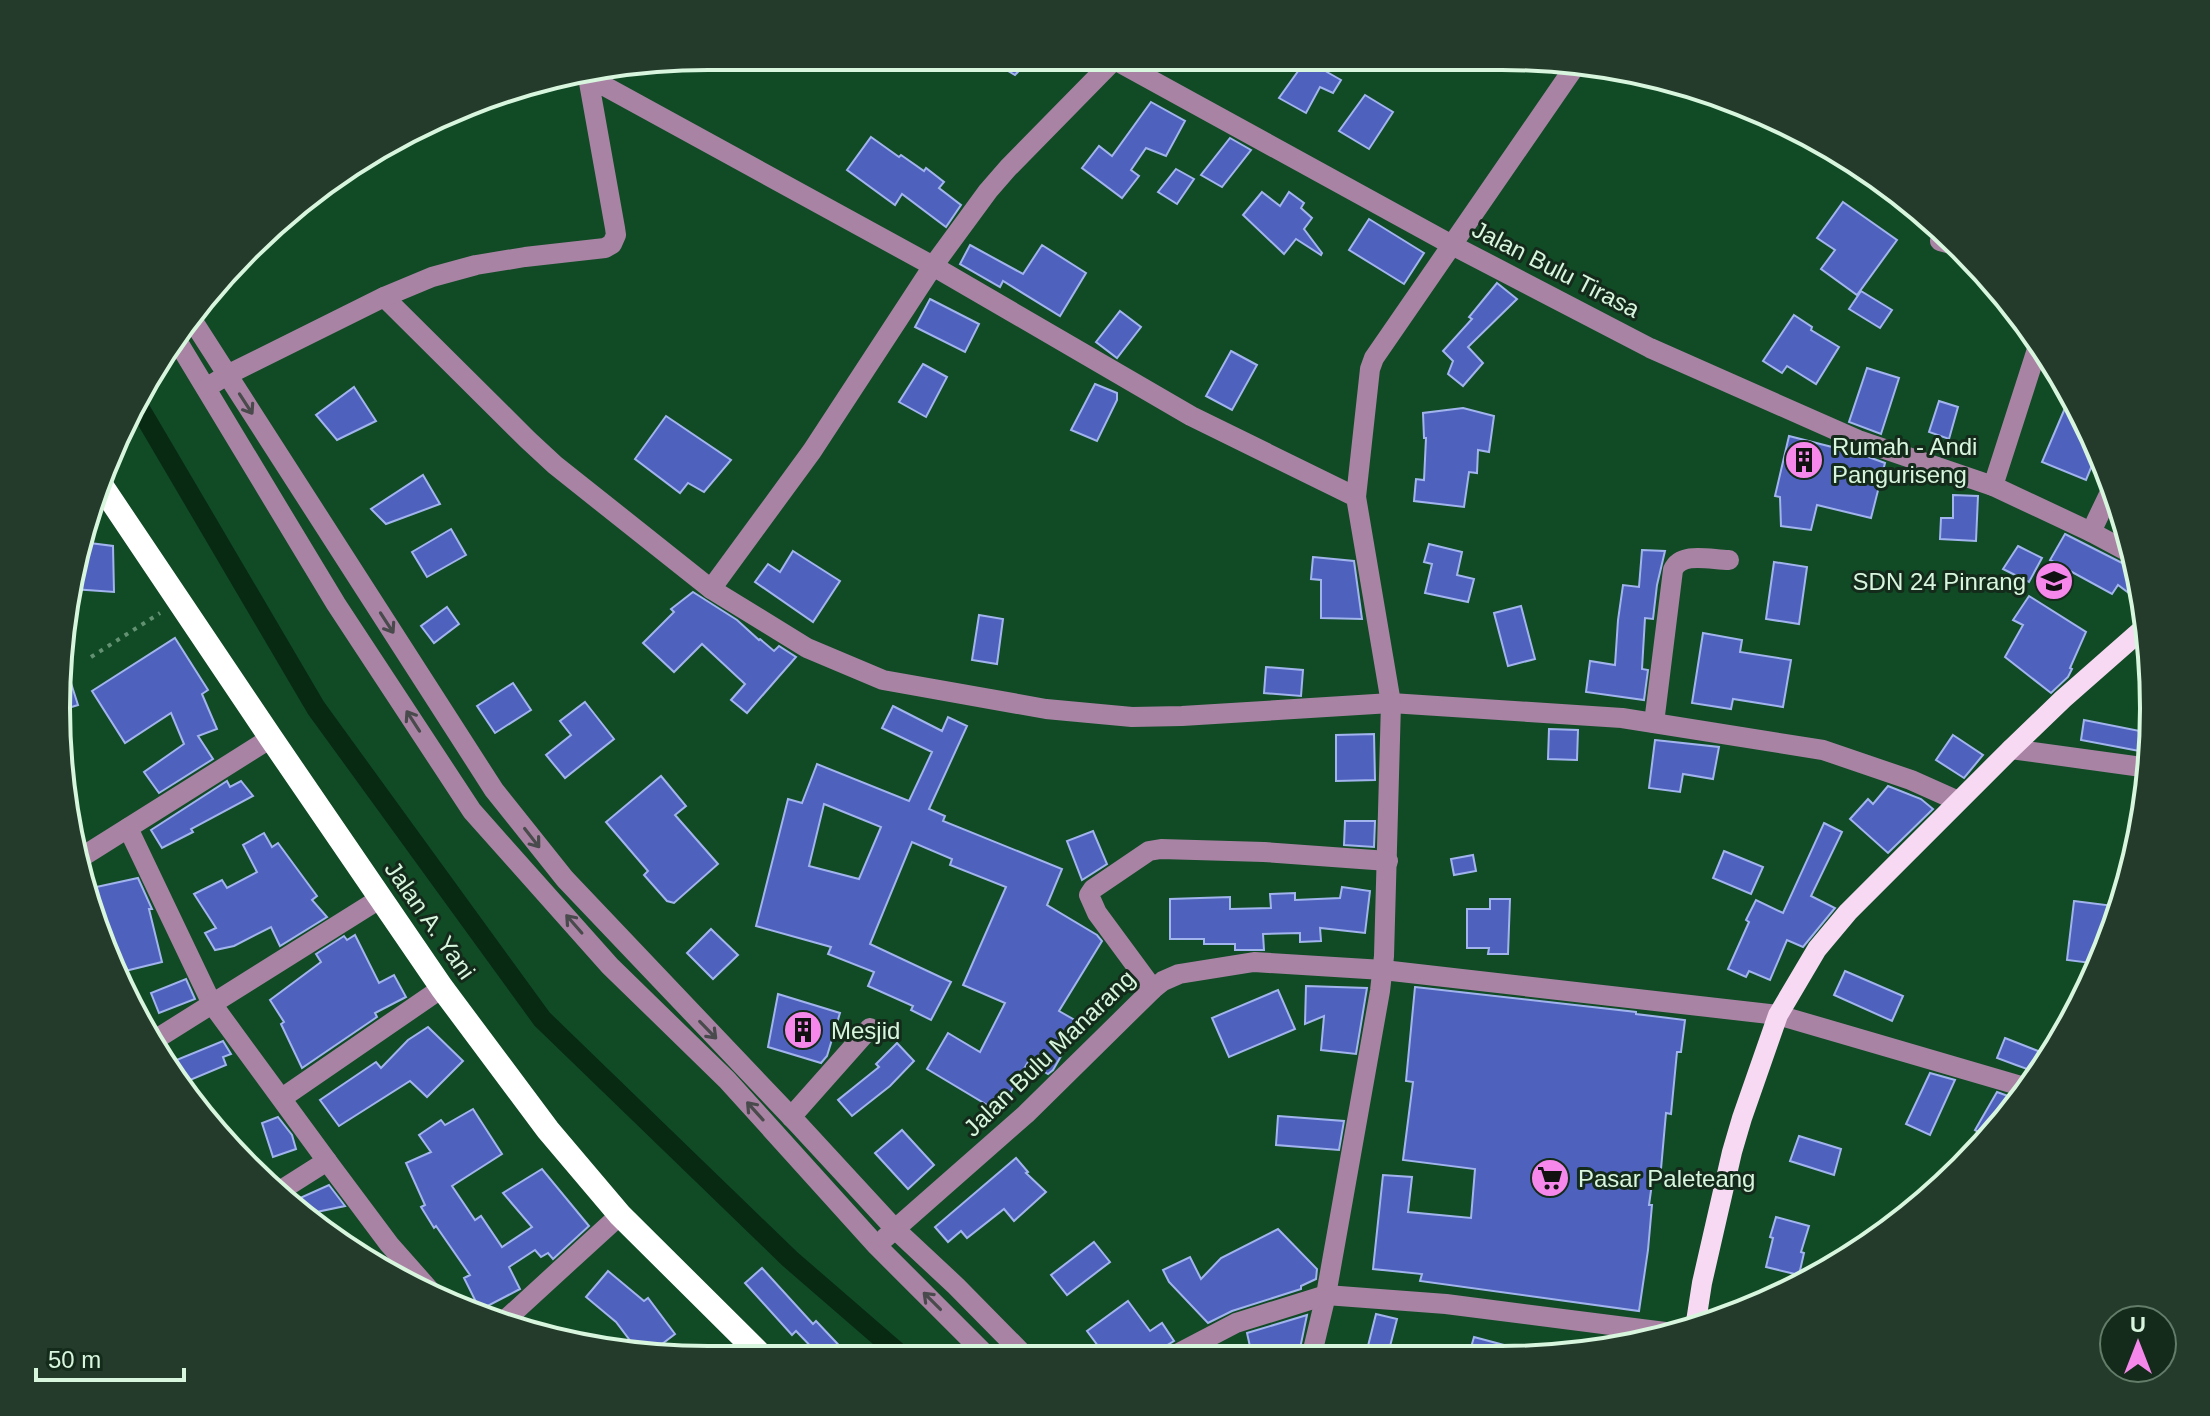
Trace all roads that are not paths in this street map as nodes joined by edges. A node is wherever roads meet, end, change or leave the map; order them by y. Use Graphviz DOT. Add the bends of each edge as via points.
graph roads {
  1 [pos="1103,70"];
  2 [pos="1134,70"];
  3 [pos="1570,74"];
  4 [pos="595,80"];
  5 [pos="589,81"];
  6 [pos="1452,245"];
  7 [pos="933,266"];
  8 [pos="384,297"];
  9 [pos="197,327"];
  10 [pos="182,349"];
  11 [pos="2034,358"];
  12 [pos="227,375"];
  13 [pos="206,388"];
  14 [pos="1993,486"];
  15 [pos="107,494"];
  16 [pos="1356,497"];
  17 [pos="2105,502"];
  18 [pos="2091,532"];
  19 [pos="2119,547"];
  20 [pos="1729,560"];
  21 [pos="711,589"];
  22 [pos="2136,635"];
  23 [pos="1391,703"];
  24 [pos="1654,723"];
  25 [pos="271,738"];
  26 [pos="2011,749"];
  27 [pos="2137,766"];
  28 [pos="1958,801"];
  29 [pos="128,828"];
  30 [pos="87,854"];
  31 [pos="1388,861"];
  32 [pos="565,879"];
  33 [pos="548,894"];
  34 [pos="381,898"];
  35 [pos="1383,970"];
  36 [pos="442,988"];
  37 [pos="1153,989"];
  38 [pos="212,1004"];
  39 [pos="1778,1015"];
  40 [pos="870,1028"];
  41 [pos="161,1036"];
  42 [pos="2016,1085"];
  43 [pos="282,1098"];
  44 [pos="795,1121"];
  45 [pos="781,1140"];
  46 [pos="327,1161"];
  47 [pos="286,1187"];
  48 [pos="620,1215"];
  49 [pos="895,1229"];
  50 [pos="877,1246"];
  51 [pos="416,1275"];
  52 [pos="1326,1295"];
  53 [pos="511,1314"];
  54 [pos="1697,1315"];
  55 [pos="1645,1329"];
  56 [pos="752,1346"];
  57 [pos="977,1346"];
  58 [pos="1015,1346"];
  59 [pos="1192,1346"];
  60 [pos="1314,1346"];
  1 -- 7 [label="street" via="988,191"];
  2 -- 6 [label="street, Jalan Bulu Tirasa"];
  3 -- 6 [label="street"];
  4 -- 7 [label="street"];
  5 -- 8 [label="street" via="616,235 612,244 476,265"];
  6 -- 14 [label="street, Jalan Bulu Tirasa" via="1698,370 1858,440"];
  6 -- 16 [label="street" via="1374,358"];
  7 -- 16 [label="street" via="1191,416"];
  7 -- 21 [label="street" via="812,451"];
  8 -- 12 [label="street"];
  8 -- 21 [label="street" via="537,449"];
  9 -- 12 [label="street"];
  10 -- 13 [label="street"];
  11 -- 14 [label="street"];
  12 -- 13 [label="street"];
  12 -- 32 [label="street, one-way" via="494,790"];
  33 -- 13 [label="street, one-way" via="472,811 336,604"];
  14 -- 18 [label="street, Jalan Bulu Tirasa"];
  15 -- 25 [label="highway, Jalan A. Yani"];
  16 -- 23 [label="street"];
  17 -- 18 [label="street"];
  18 -- 19 [label="street, Jalan Bulu Tirasa"];
  20 -- 24 [label="street" via="1684,558 1673,570"];
  21 -- 23 [label="street" via="807,648 883,680 1046,709 1132,717"];
  22 -- 26 [label="main road"];
  23 -- 24 [label="street"];
  23 -- 31 [label="street"];
  24 -- 28 [label="street" via="1823,750"];
  25 -- 29 [label="street"];
  25 -- 34 [label="highway, Jalan A. Yani"];
  26 -- 27 [label="street"];
  26 -- 28 [label="main road"];
  28 -- 39 [label="main road" via="1824,938"];
  29 -- 30 [label="street"];
  29 -- 38 [label="street"];
  31 -- 35 [label="street"];
  31 -- 37 [label="street" via="1149,851 1089,895"];
  32 -- 33 [label="street"];
  32 -- 44 [label="street, one-way"];
  45 -- 33 [label="street, one-way" via="610,966"];
  34 -- 36 [label="highway, Jalan A. Yani"];
  34 -- 38 [label="street"];
  35 -- 37 [label="street, Jalan Bulu Manarang" via="1254,962 1179,974"];
  35 -- 39 [label="street, Jalan Bulu Manarang"];
  35 -- 52 [label="street"];
  36 -- 43 [label="street"];
  36 -- 48 [label="highway, Jalan A. Yani" via="548,1130"];
  37 -- 49 [label="street, Jalan Bulu Manarang" via="1026,1114"];
  38 -- 41 [label="street"];
  38 -- 43 [label="street"];
  39 -- 42 [label="street, Jalan Bulu Manarang"];
  39 -- 54 [label="main road" via="1732,1152"];
  40 -- 44 [label="street"];
  43 -- 46 [label="street"];
  44 -- 45 [label="street"];
  44 -- 49 [label="street"];
  45 -- 50 [label="street"];
  46 -- 47 [label="street"];
  46 -- 51 [label="street"];
  48 -- 53 [label="street"];
  48 -- 56 [label="highway, Jalan A. Yani"];
  49 -- 50 [label="street, Jalan Bulu Manarang"];
  49 -- 58 [label="street"];
  57 -- 50 [label="street, one-way"];
  52 -- 55 [label="street"];
  52 -- 59 [label="street" via="1236,1323"];
  52 -- 60 [label="street"];
}
